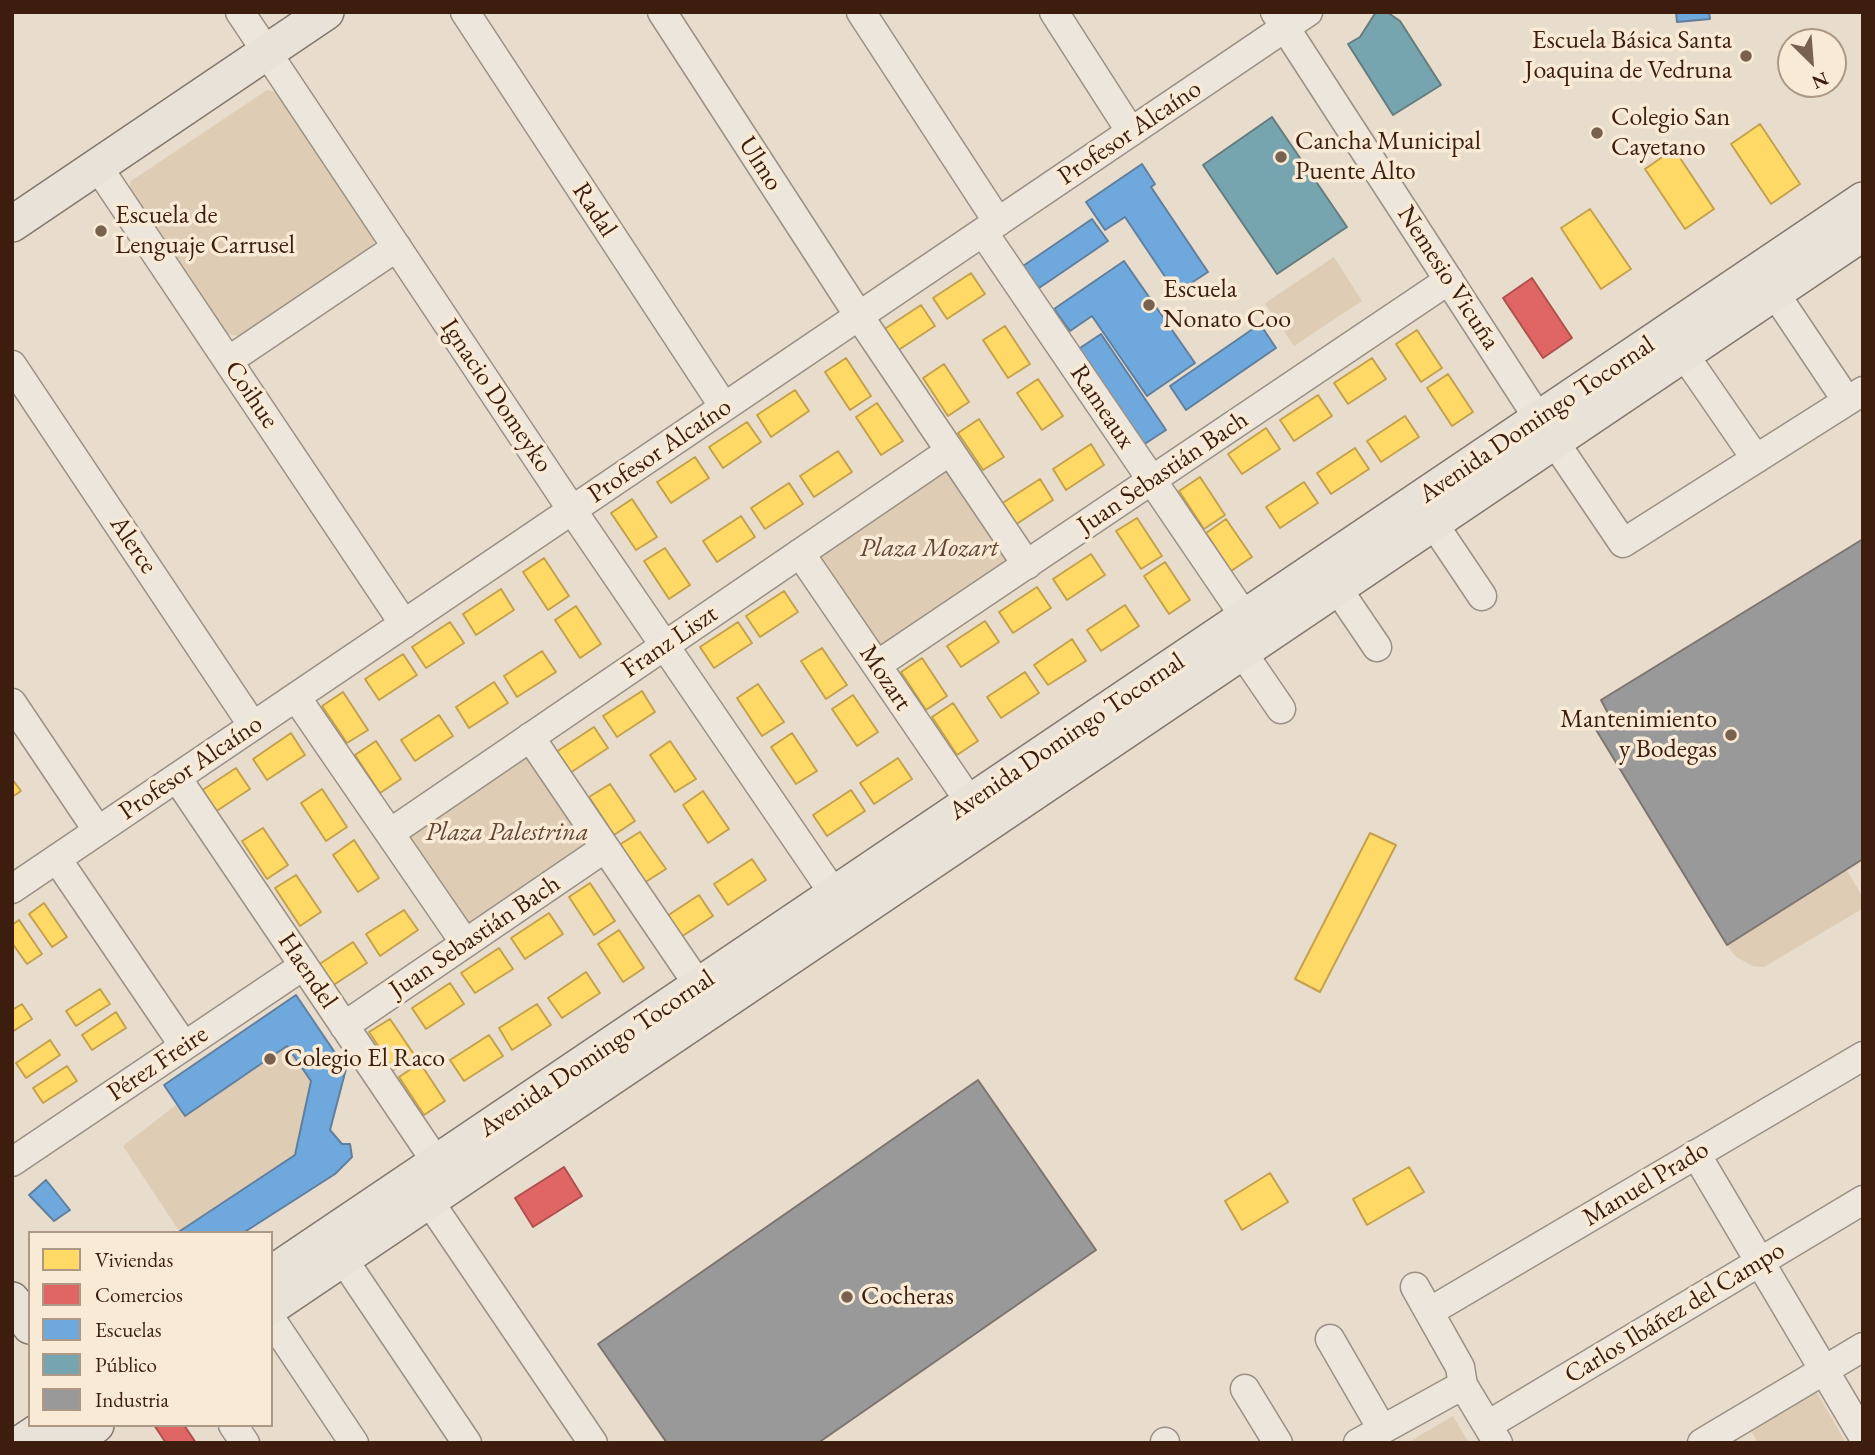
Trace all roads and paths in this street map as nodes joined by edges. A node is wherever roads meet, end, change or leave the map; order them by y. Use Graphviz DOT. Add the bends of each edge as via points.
graph roads {
  1 [pos="240,12"];
  2 [pos="326,12"];
  3 [pos="465,12"];
  4 [pos="662,12"];
  5 [pos="861,12"];
  6 [pos="1054,12"];
  7 [pos="1308,12"];
  8 [pos="1280,20"];
  9 [pos="267,52"];
  10 [pos="1131,132"];
  11 [pos="98,167"];
  12 [pos="1863,200"];
  13 [pos="12,224"];
  14 [pos="991,227"];
  15 [pos="1863,233"];
  16 [pos="397,247"];
  17 [pos="1449,281"];
  18 [pos="1774,292"];
  19 [pos="859,316"];
  20 [pos="1683,353"];
  21 [pos="228,361"];
  22 [pos="12,365"];
  23 [pos="1855,396"];
  24 [pos="724,408"];
  25 [pos="1547,430"];
  26 [pos="950,451"];
  27 [pos="1756,459"];
  28 [pos="1152,481"];
  29 [pos="572,510"];
  30 [pos="1433,523"];
  31 [pos="800,553"];
  32 [pos="1027,565"];
  33 [pos="1337,588"];
  34 [pos="1482,596"];
  35 [pos="1245,617"];
  36 [pos="404,624"];
  37 [pos="665,646"];
  38 [pos="1377,647"];
  39 [pos="1242,652"];
  40 [pos="877,665"];
  41 [pos="296,697"];
  42 [pos="12,703"];
  43 [pos="1281,709"];
  44 [pos="253,726"];
  45 [pos="530,737"];
  46 [pos="177,778"];
  47 [pos="970,802"];
  48 [pos="98,831"];
  49 [pos="390,833"];
  50 [pos="605,848"];
  51 [pos="57,859"];
  52 [pos="12,889"];
  53 [pos="842,905"];
  54 [pos="465,943"];
  55 [pos="303,966"];
  56 [pos="699,986"];
  57 [pos="344,1026"];
  58 [pos="184,1046"];
  59 [pos="1863,1056"];
  60 [pos="1696,1154"];
  61 [pos="12,1162"];
  62 [pos="436,1163"];
  63 [pos="1863,1200"];
  64 [pos="429,1201"];
  65 [pos="343,1259"];
  66 [pos="1759,1262"];
  67 [pos="273,1274"];
  68 [pos="1415,1287"];
  69 [pos="273,1306"];
  70 [pos="1429,1312"];
  71 [pos="273,1322"];
  72 [pos="1330,1339"];
  73 [pos="1863,1347"];
  74 [pos="1824,1370"];
  75 [pos="1463,1385"];
  76 [pos="1245,1390"];
  77 [pos="44,1427"];
  78 [pos="94,1427"];
  79 [pos="98,1427"];
  80 [pos="234,1427"];
  81 [pos="1382,1429"];
  82 [pos="1493,1434"];
  83 [pos="1863,1436"];
  84 [pos="22,1443"];
  85 [pos="71,1443"];
  86 [pos="109,1443"];
  87 [pos="245,1443"];
  88 [pos="354,1443"];
  89 [pos="467,1443"];
  90 [pos="593,1443"];
  91 [pos="1278,1443"];
  92 [pos="1358,1443"];
  93 [pos="1702,1443"];
  1 -- 9 [label="street, Ignacio Domeyko"];
  2 -- 9 [label="main road"];
  3 -- 24 [label="street, Radal"];
  4 -- 19 [label="street, Ulmo"];
  5 -- 14 [label="street, Rameaux"];
  6 -- 10 [label="street"];
  7 -- 8 [label="street, Profesor Alcaíno"];
  8 -- 10 [label="street, Profesor Alcaíno"];
  8 -- 17 [label="street, Nemesio Vicuña"];
  9 -- 11 [label="main road"];
  9 -- 16 [label="street, Ignacio Domeyko"];
  10 -- 14 [label="street, Profesor Alcaíno"];
  11 -- 13 [label="main road"];
  11 -- 21 [label="street, Coihue"];
  12 -- 25 [label="main road, Avenida Domingo Tocornal"];
  14 -- 19 [label="street, Profesor Alcaíno"];
  14 -- 28 [label="street, Rameaux"];
  15 -- 18 [label="main road, Avenida Domingo Tocornal"];
  16 -- 21 [label="street"];
  16 -- 29 [label="street, Ignacio Domeyko"];
  17 -- 25 [label="street, Nemesio Vicuña"];
  17 -- 28 [label="street, Juan Sebastián Bach"];
  18 -- 20 [label="main road, Avenida Domingo Tocornal"];
  18 -- 23 [label="street"];
  19 -- 24 [label="street, Profesor Alcaíno"];
  19 -- 26 [label="street, Ulmo"];
  20 -- 25 [label="main road, Avenida Domingo Tocornal"];
  20 -- 27 [label="street"];
  21 -- 36 [label="street, Coihue"];
  22 -- 44 [label="street, Alerce"];
  23 -- 27 [label="street"];
  24 -- 29 [label="street, Profesor Alcaíno"];
  25 -- 27 [label="street, Nemesio Vicuña" via="1623,543"];
  25 -- 30 [label="main road, Avenida Domingo Tocornal"];
  25 -- 35 [label="main road, Avenida Domingo Tocornal"];
  26 -- 31 [label="street, Franz Liszt"];
  26 -- 32 [label="street, Ulmo"];
  28 -- 32 [label="street, Juan Sebastián Bach"];
  28 -- 35 [label="street, Rameaux"];
  29 -- 36 [label="street, Profesor Alcaíno"];
  29 -- 37 [label="street, Ignacio Domeyko"];
  30 -- 33 [label="main road, Avenida Domingo Tocornal"];
  30 -- 34 [label="street"];
  31 -- 37 [label="street, Franz Liszt"];
  31 -- 40 [label="street, Mozart"];
  32 -- 40 [label="street, Juan Sebastián Bach"];
  33 -- 38 [label="street"];
  33 -- 39 [label="main road, Avenida Domingo Tocornal"];
  35 -- 47 [label="main road, Avenida Domingo Tocornal"];
  36 -- 41 [label="street, Profesor Alcaíno"];
  37 -- 45 [label="street, Franz Liszt"];
  37 -- 53 [label="street, Ignacio Domeyko"];
  39 -- 43 [label="street"];
  39 -- 53 [label="main road, Avenida Domingo Tocornal"];
  40 -- 47 [label="street, Mozart"];
  41 -- 44 [label="street, Profesor Alcaíno"];
  41 -- 49 [label="street"];
  42 -- 48 [label="street"];
  44 -- 46 [label="street, Profesor Alcaíno"];
  45 -- 49 [label="street, Franz Liszt"];
  45 -- 50 [label="street"];
  46 -- 48 [label="street, Profesor Alcaíno"];
  46 -- 55 [label="street, Haendel"];
  47 -- 53 [label="main road, Avenida Domingo Tocornal"];
  48 -- 51 [label="street, Profesor Alcaíno"];
  49 -- 54 [label="street"];
  50 -- 54 [label="street, Juan Sebastián Bach"];
  50 -- 56 [label="street"];
  51 -- 52 [label="street, Profesor Alcaíno"];
  51 -- 58 [label="street"];
  53 -- 56 [label="main road, Avenida Domingo Tocornal"];
  53 -- 64 [label="main road, Avenida Domingo Tocornal"];
  54 -- 57 [label="street, Juan Sebastián Bach"];
  55 -- 57 [label="street, Haendel"];
  55 -- 58 [label="street, Pérez Freire"];
  56 -- 62 [label="main road, Avenida Domingo Tocornal"];
  57 -- 62 [label="street, Haendel"];
  58 -- 61 [label="street, Pérez Freire"];
  59 -- 60 [label="street, Manuel Prado"];
  60 -- 66 [label="street"];
  60 -- 70 [label="street, Manuel Prado"];
  62 -- 67 [label="main road, Avenida Domingo Tocornal"];
  63 -- 66 [label="street, Carlos Ibáñez del Campo"];
  64 -- 65 [label="main road, Avenida Domingo Tocornal"];
  64 -- 90 [label="street"];
  65 -- 69 [label="main road, Avenida Domingo Tocornal"];
  65 -- 89 [label="street"];
  66 -- 74 [label="street"];
  66 -- 82 [label="street, Carlos Ibáñez del Campo"];
  68 -- 70 [label="street"];
  70 -- 75 [label="street" via="1460,1367"];
  71 -- 88 [label="street"];
  72 -- 81 [label="street"];
  73 -- 74 [label="street"];
  74 -- 83 [label="street"];
  74 -- 93 [label="street"];
  75 -- 81 [label="street"];
  75 -- 82 [label="street"];
  76 -- 91 [label="street"];
  77 -- 84 [label="main road"];
  78 -- 85 [label="main road"];
  79 -- 86 [label="main road"];
  80 -- 87 [label="street"];
  81 -- 92 [label="street"];
}
